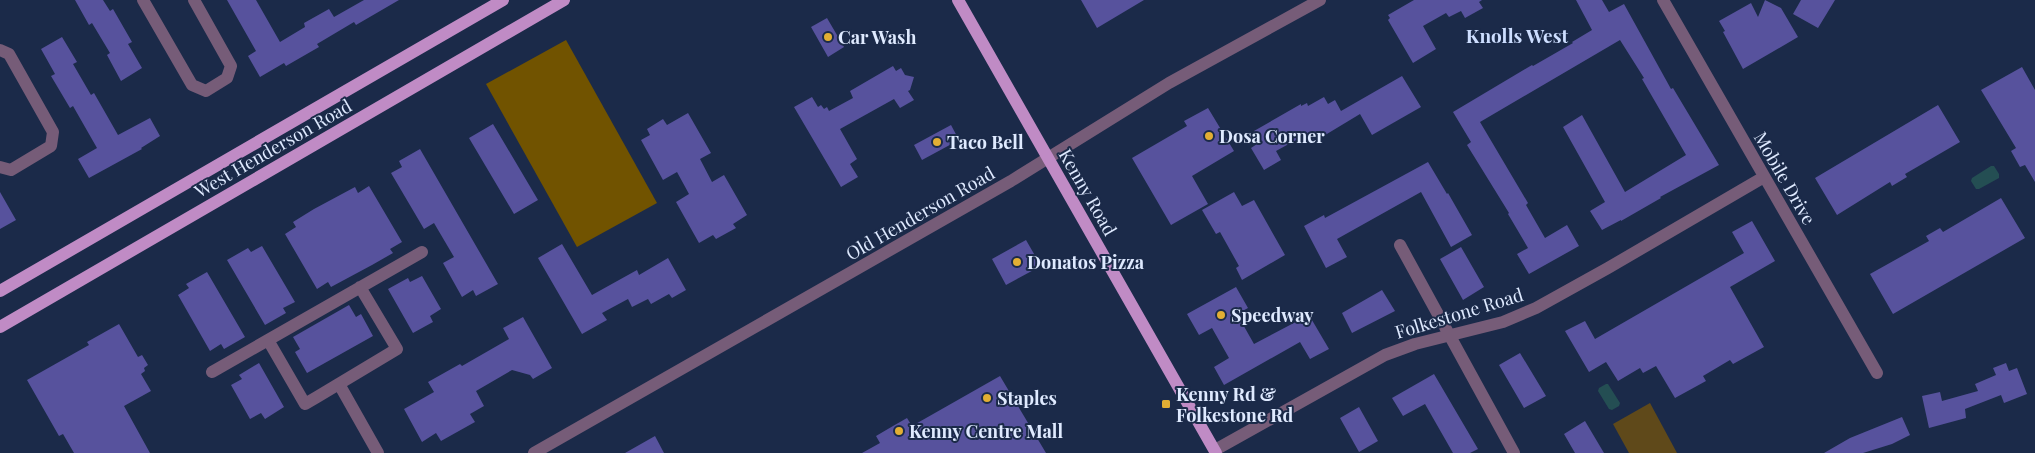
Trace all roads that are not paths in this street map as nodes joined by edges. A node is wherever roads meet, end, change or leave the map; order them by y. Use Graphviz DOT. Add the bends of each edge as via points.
graph roads {
  1 [pos="143,0"];
  2 [pos="194,0"];
  3 [pos="503,0"];
  4 [pos="564,0"];
  5 [pos="958,0"];
  6 [pos="1320,0"];
  7 [pos="1663,0"];
  8 [pos="0,50"];
  9 [pos="1047,157"];
  10 [pos="0,167"];
  11 [pos="1764,177"];
  12 [pos="1400,245"];
  13 [pos="422,252"];
  14 [pos="360,287"];
  15 [pos="0,291"];
  16 [pos="0,327"];
  17 [pos="1450,335"];
  18 [pos="268,340"];
  19 [pos="212,372"];
  20 [pos="1878,373"];
  21 [pos="339,384"];
  22 [pos="548,450"];
  23 [pos="1216,452"];
  24 [pos="378,453"];
  25 [pos="534,453"];
  26 [pos="1514,453"];
  1 -- 2 [label="street" via="192,84 206,91 227,78 231,66"];
  3 -- 15 [label="main road, West Henderson Road"];
  4 -- 16 [label="main road, West Henderson Road"];
  5 -- 9 [label="main road, Kenny Road"];
  6 -- 9 [label="street, Old Henderson Road" via="1170,83"];
  7 -- 11 [label="street, Mobile Drive"];
  8 -- 10 [label="street" via="9,54 54,132 51,146 11,170"];
  9 -- 22 [label="street, Old Henderson Road" via="1003,186"];
  9 -- 23 [label="main road, Kenny Road"];
  11 -- 17 [label="street, Folkestone Road" via="1536,308 1503,322"];
  11 -- 20 [label="street, Mobile Drive"];
  12 -- 17 [label="street"];
  13 -- 14 [label="street"];
  14 -- 18 [label="street"];
  14 -- 21 [label="street" via="398,349"];
  17 -- 23 [label="street, Folkestone Road" via="1385,355"];
  17 -- 26 [label="street"];
  18 -- 19 [label="street"];
  18 -- 21 [label="street" via="305,404"];
  21 -- 24 [label="street"];
  22 -- 25 [label="street, Old Henderson Road"];
}
